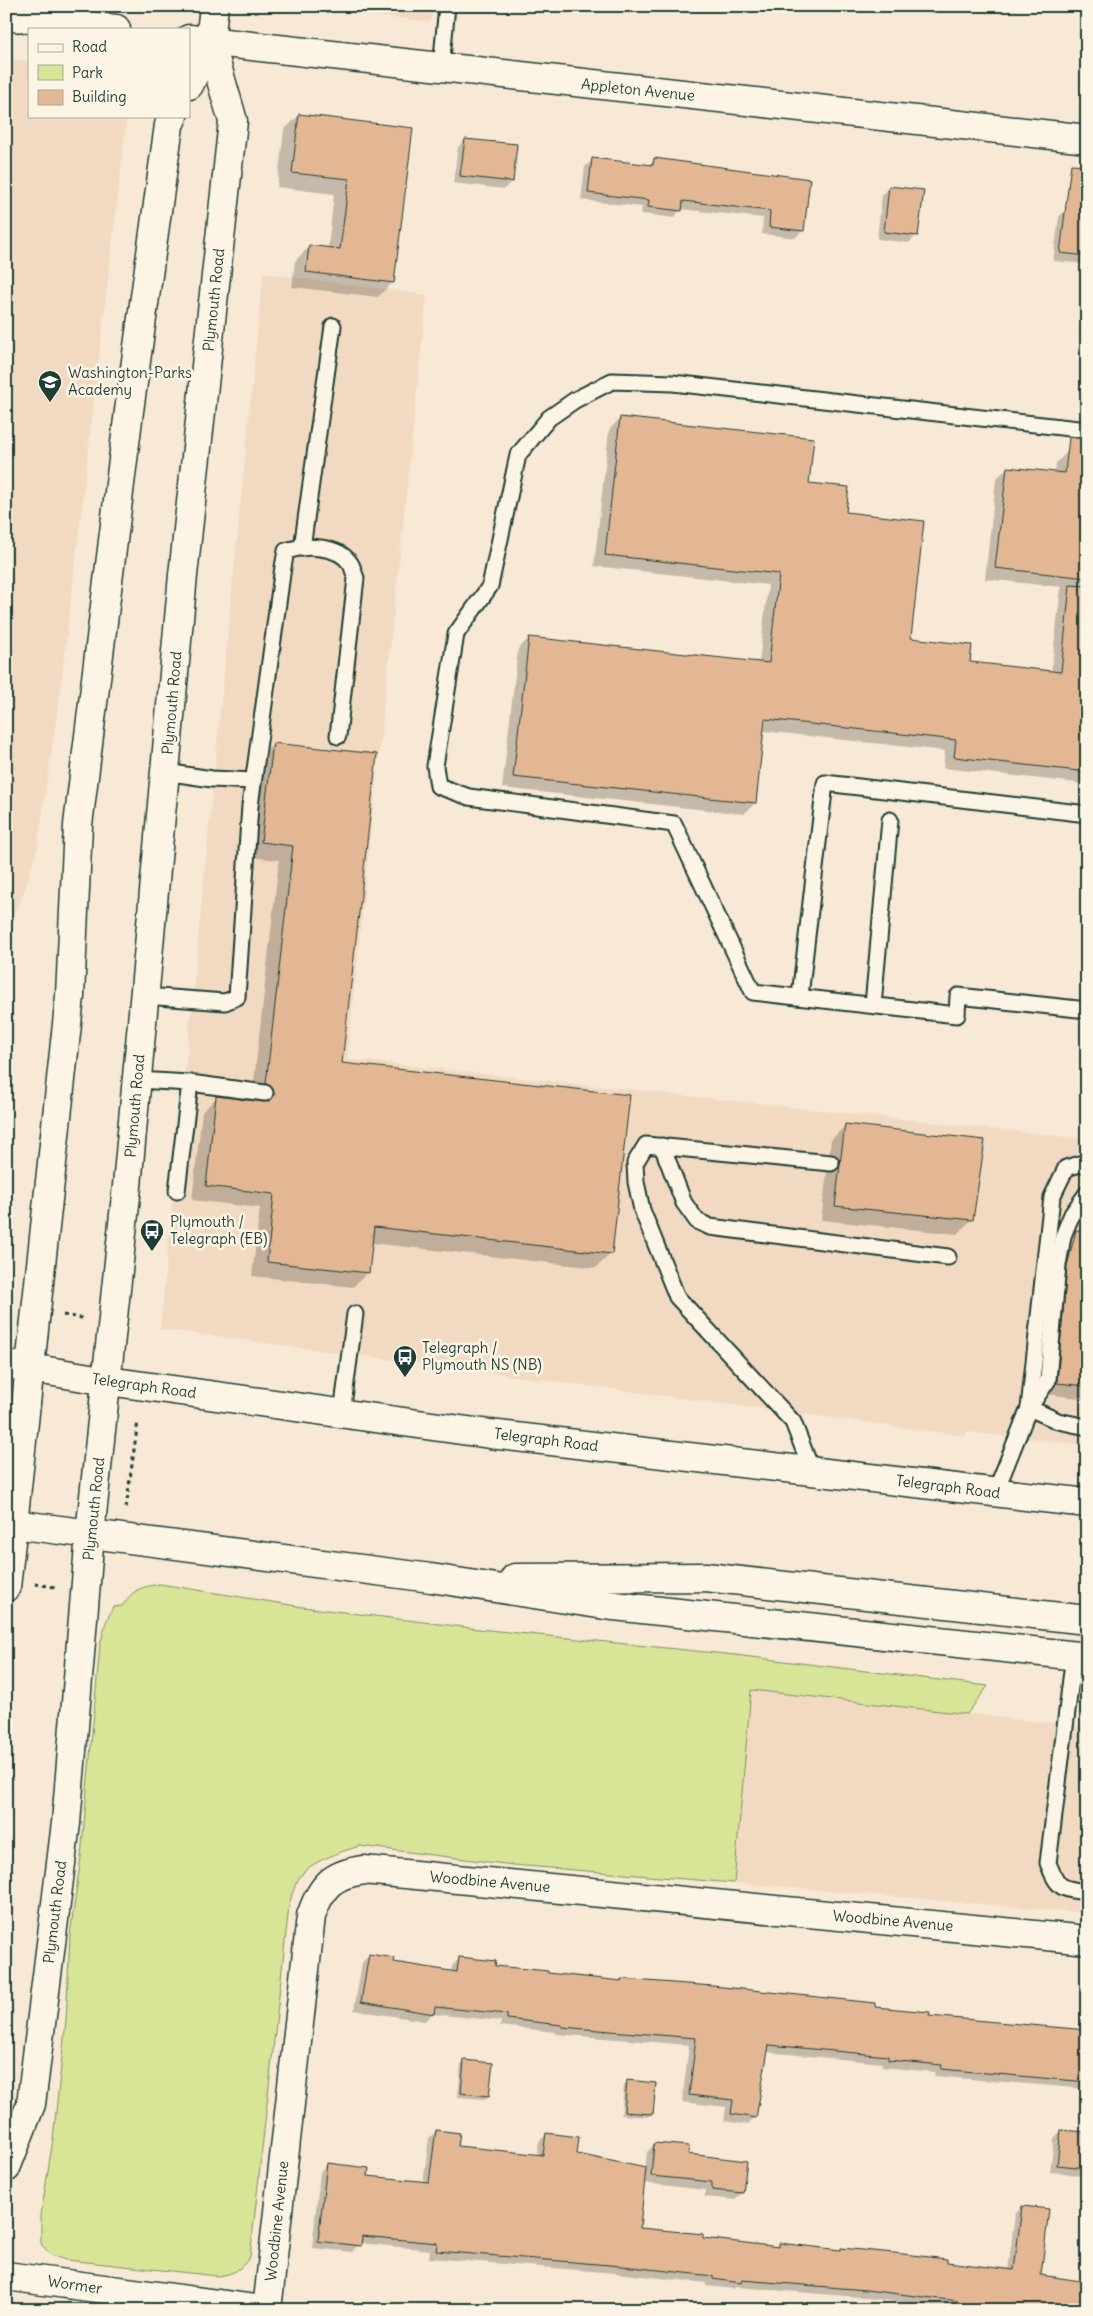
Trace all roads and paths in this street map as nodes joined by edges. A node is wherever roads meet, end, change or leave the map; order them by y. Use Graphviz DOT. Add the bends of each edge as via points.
graph roads {
  1 [pos="214,6"];
  2 [pos="447,6"];
  3 [pos="6,16"];
  4 [pos="108,28"];
  5 [pos="199,40"];
  6 [pos="441,68"];
  7 [pos="190,80"];
  8 [pos="172,118"];
  9 [pos="1087,139"];
  10 [pos="333,326"];
  11 [pos="1087,430"];
  12 [pos="302,548"];
  13 [pos="338,736"];
  14 [pos="166,772"];
  15 [pos="253,781"];
  16 [pos="1087,814"];
  17 [pos="890,820"];
  18 [pos="145,996"];
  19 [pos="800,996"];
  20 [pos="873,1005"];
  21 [pos="1087,1010"];
  22 [pos="137,1080"];
  23 [pos="190,1084"];
  24 [pos="265,1093"];
  25 [pos="662,1146"];
  26 [pos="1087,1162"];
  27 [pos="831,1164"];
  28 [pos="177,1192"];
  29 [pos="1086,1193"];
  30 [pos="948,1257"];
  31 [pos="57,1314"];
  32 [pos="355,1314"];
  33 [pos="82,1318"];
  34 [pos="18,1366"];
  35 [pos="108,1381"];
  36 [pos="1029,1408"];
  37 [pos="342,1413"];
  38 [pos="138,1421"];
  39 [pos="1087,1427"];
  40 [pos="812,1471"];
  41 [pos="995,1493"];
  42 [pos="1087,1503"];
  43 [pos="126,1508"];
  44 [pos="10,1524"];
  45 [pos="90,1534"];
  46 [pos="431,1578"];
  47 [pos="18,1585"];
  48 [pos="54,1587"];
  49 [pos="1087,1620"];
  50 [pos="1081,1656"];
  51 [pos="1087,1892"];
  52 [pos="1087,1940"];
  53 [pos="6,2168"];
  54 [pos="6,2276"];
  55 [pos="265,2310"];
  1 -- 5 [label="main road, Plymouth Road"];
  2 -- 6 [label="lane"];
  3 -- 4 [label="main road"];
  5 -- 6 [label="main road, Appleton Avenue"];
  5 -- 7 [label="main road, Plymouth Road"];
  5 -- 14 [label="main road, Plymouth Road" via="233,121 183,575"];
  6 -- 9 [label="main road, Appleton Avenue"];
  8 -- 34 [label="main road" via="129,411 78,825 70,996"];
  10 -- 12 [label="lane"];
  11 -- 19 [label="lane" via="682,384 612,381 549,418 518,455 490,586 456,634 435,766 438,786 469,797 674,824 754,992"];
  12 -- 13 [label="lane" via="338,553 350,563 356,578"];
  12 -- 15 [label="lane" via="286,551 282,567"];
  14 -- 15 [label="lane"];
  14 -- 18 [label="main road, Plymouth Road"];
  15 -- 18 [label="lane" via="237,997 225,1002"];
  16 -- 19 [label="lane" via="825,783"];
  17 -- 20 [label="lane"];
  18 -- 22 [label="main road, Plymouth Road"];
  19 -- 20 [label="lane"];
  20 -- 21 [label="lane" via="957,1015 958,996"];
  22 -- 23 [label="lane"];
  22 -- 35 [label="main road, Plymouth Road"];
  23 -- 24 [label="lane"];
  23 -- 28 [label="lane"];
  25 -- 27 [label="lane"];
  25 -- 30 [label="lane" via="684,1203 696,1221 710,1227"];
  25 -- 40 [label="lane" via="646,1145 635,1162 636,1182 642,1210 677,1297 793,1422"];
  26 -- 36 [label="lane" via="1066,1168 1052,1197"];
  29 -- 36 [label="lane" via="1063,1236 1048,1380"];
  31 -- 33 [label="path"];
  32 -- 37 [label="lane"];
  34 -- 35 [label="main road, Telegraph Road"];
  34 -- 44 [label="main road"];
  35 -- 37 [label="main road, Telegraph Road"];
  35 -- 45 [label="main road, Plymouth Road"];
  36 -- 39 [label="lane" via="1058,1421"];
  36 -- 41 [label="lane"];
  37 -- 40 [label="main road, Telegraph Road" via="490,1434"];
  38 -- 43 [label="path"];
  40 -- 41 [label="main road, Telegraph Road"];
  41 -- 42 [label="main road, Telegraph Road"];
  44 -- 45 [label="main road"];
  44 -- 47 [label="main road"];
  45 -- 46 [label="main road"];
  45 -- 53 [label="main road, Plymouth Road" via="66,1823 31,2104"];
  46 -- 49 [label="main road" via="706,1577"];
  46 -- 50 [label="main road" via="605,1605"];
  47 -- 48 [label="path"];
  50 -- 51 [label="lane" via="1048,1863 1056,1883 1065,1890"];
  52 -- 55 [label="main road, Woodbine Avenue" via="364,1870 348,1872 332,1880 318,1895 311,1916"];
  54 -- 55 [label="main road, Wormer"];
}
